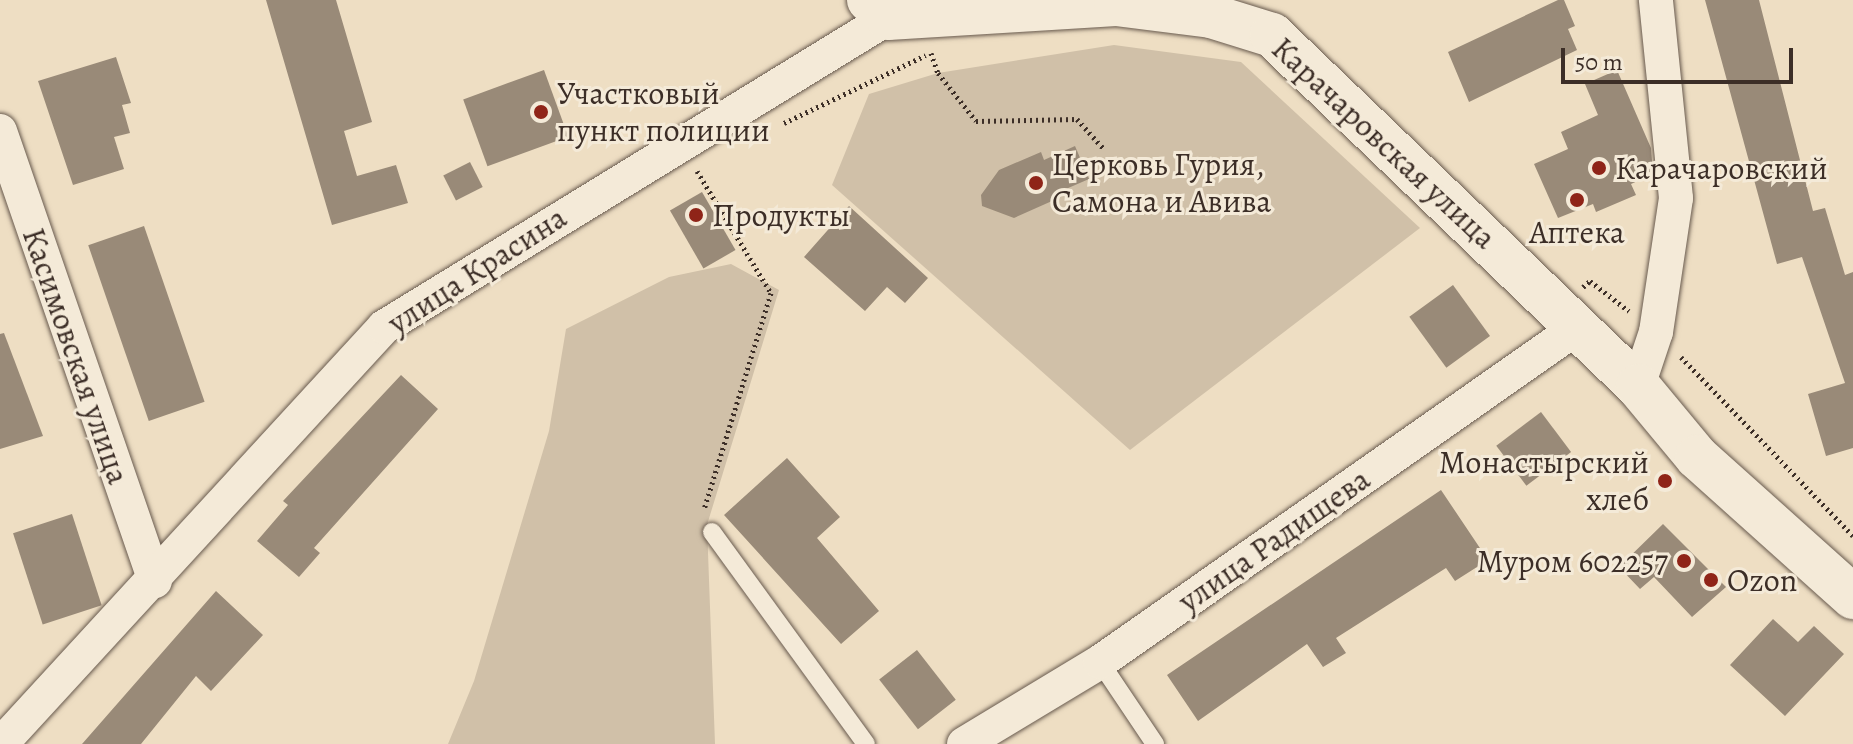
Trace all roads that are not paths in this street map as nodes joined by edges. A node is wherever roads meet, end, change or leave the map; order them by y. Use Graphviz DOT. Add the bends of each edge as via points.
graph roads {
  1 [pos="1656,0"];
  2 [pos="879,9"];
  3 [pos="0,131"];
  4 [pos="1578,327"];
  5 [pos="1638,386"];
  6 [pos="712,532"];
  7 [pos="155,581"];
  8 [pos="1853,597"];
  9 [pos="1100,662"];
  10 [pos="1,744"];
  11 [pos="866,744"];
  12 [pos="964,744"];
  13 [pos="1155,744"];
  1 -- 5 [label="street" via="1676,198 1656,332"];
  2 -- 4 [label="street, Карачаровская улица" via="1116,4 1211,16 1272,35"];
  2 -- 7 [label="street, улица Красина" via="384,327"];
  3 -- 7 [label="street, Касимовская улица"];
  4 -- 5 [label="street, Карачаровская улица"];
  4 -- 9 [label="street, улица Радищева"];
  5 -- 8 [label="street, Карачаровская улица" via="1697,457"];
  6 -- 11 [label="lane"];
  7 -- 10 [label="street, улица Красина"];
  9 -- 12 [label="street, улица Радищева"];
  9 -- 13 [label="lane"];
}
